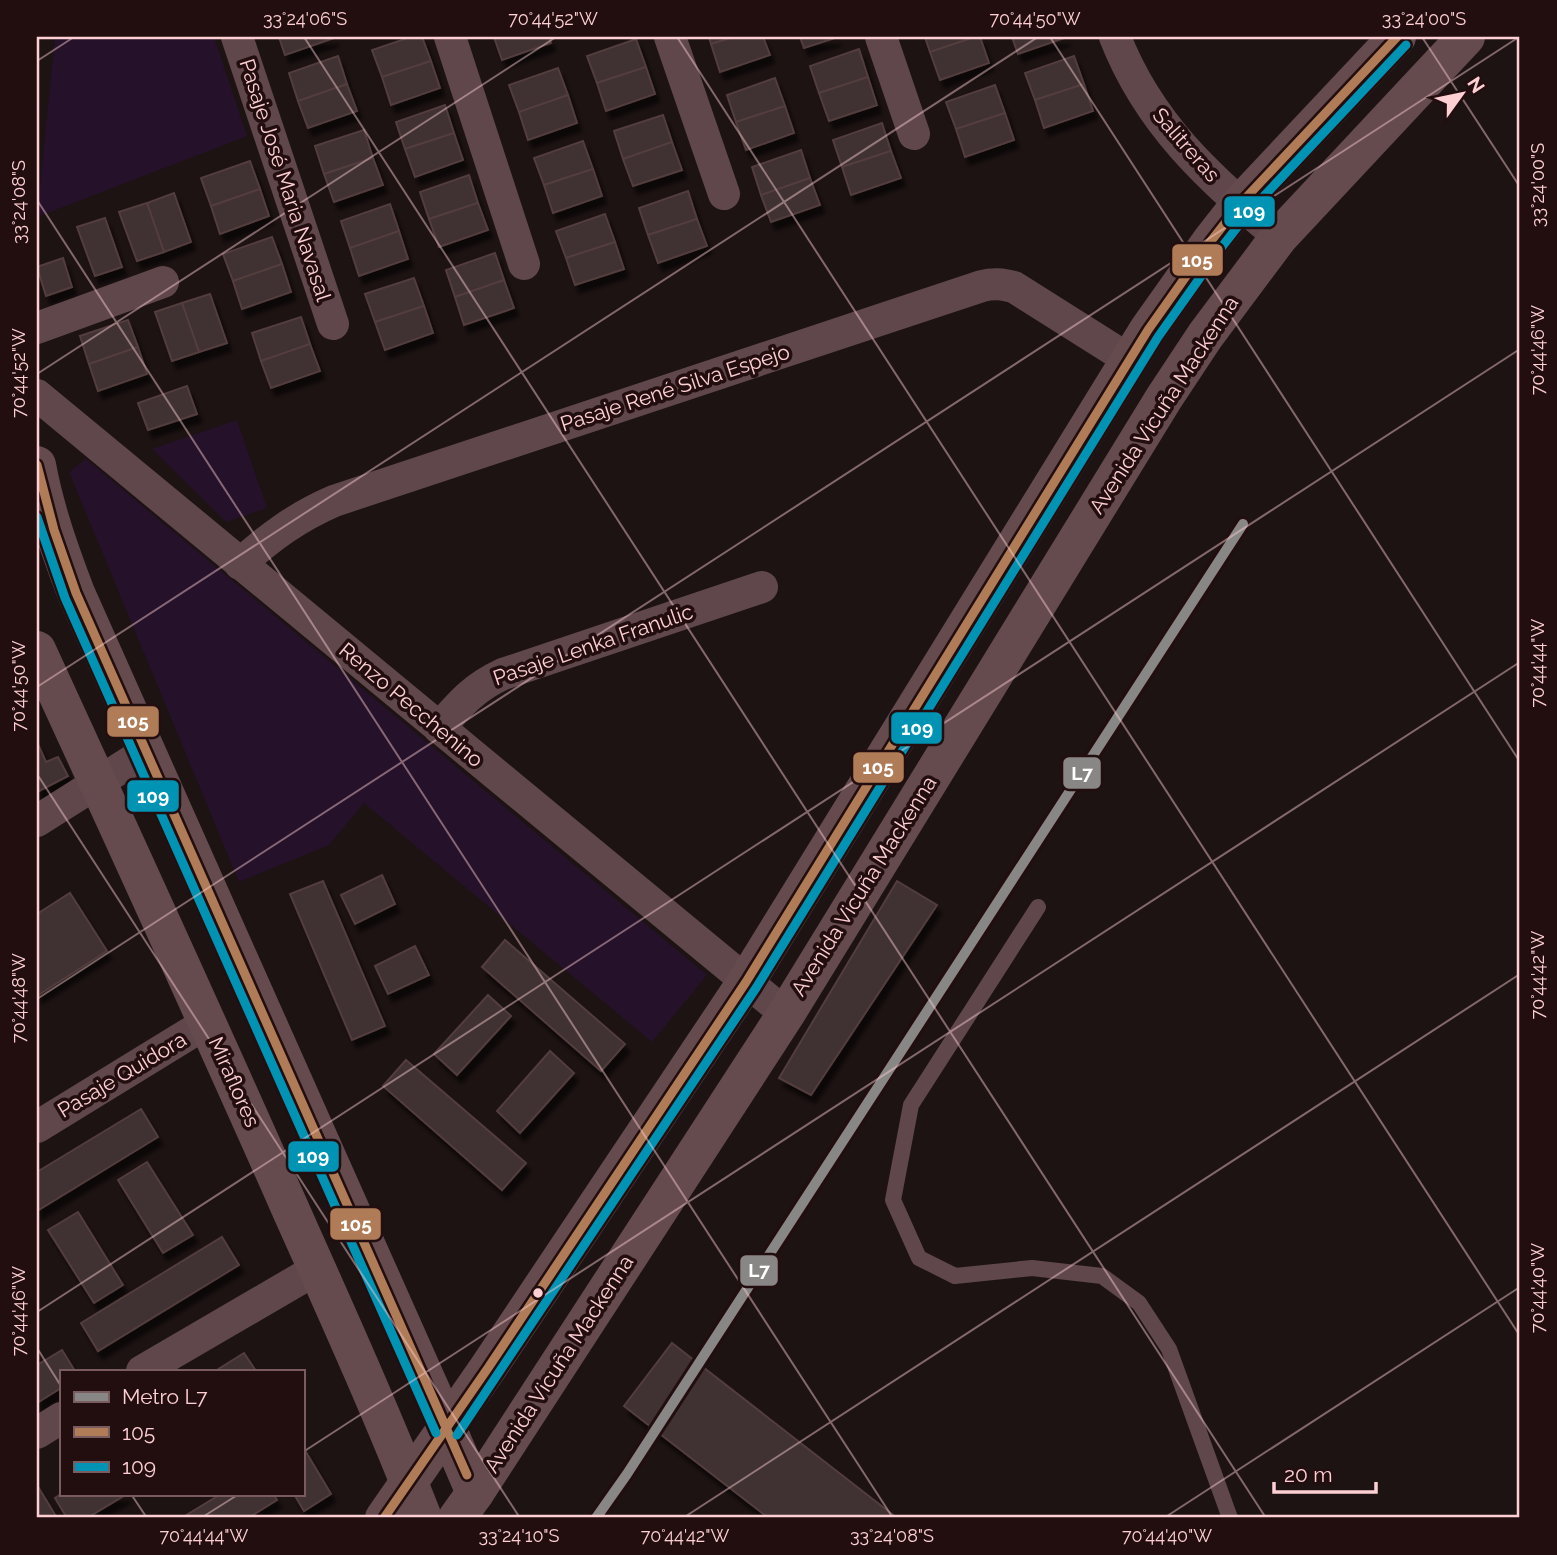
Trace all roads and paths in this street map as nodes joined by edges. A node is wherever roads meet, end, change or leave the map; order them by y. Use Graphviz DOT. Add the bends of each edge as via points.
graph roads {
  1 [pos="237,37"];
  2 [pos="450,37"];
  3 [pos="670,37"];
  4 [pos="881,37"];
  5 [pos="1115,37"];
  6 [pos="1397,37"];
  7 [pos="1466,37"];
  8 [pos="914,134"];
  9 [pos="723,194"];
  10 [pos="1240,204"];
  11 [pos="1279,237"];
  12 [pos="524,264"];
  13 [pos="163,282"];
  14 [pos="333,324"];
  15 [pos="37,328"];
  16 [pos="1128,359"];
  17 [pos="37,395"];
  18 [pos="37,465"];
  19 [pos="251,554"];
  20 [pos="762,587"];
  21 [pos="37,650"];
  22 [pos="439,728"];
  23 [pos="146,752"];
  24 [pos="98,783"];
  25 [pos="37,821"];
  26 [pos="1038,907"];
  27 [pos="746,982"];
  28 [pos="786,1014"];
  29 [pos="208,1022"];
  30 [pos="37,1127"];
  31 [pos="317,1269"];
  32 [pos="144,1370"];
  33 [pos="60,1419"];
  34 [pos="447,1428"];
  35 [pos="37,1433"];
  36 [pos="409,1483"];
  37 [pos="466,1506"];
  38 [pos="384,1518"];
  39 [pos="423,1518"];
  40 [pos="1230,1518"];
  1 -- 14 [label="street, Pasaje José Maria Navasal"];
  2 -- 12 [label="street"];
  3 -- 9 [label="street"];
  4 -- 8 [label="street"];
  5 -- 10 [label="street, Salitreras" via="1158,118"];
  6 -- 10 [label="street"];
  7 -- 11 [label="street, Avenida Vicuña Mackenna"];
  10 -- 11 [label="street, Salitreras"];
  10 -- 16 [label="street"];
  11 -- 28 [label="street, Avenida Vicuña Mackenna" via="1164,398"];
  13 -- 15 [label="street"];
  16 -- 19 [label="street, Pasaje René Silva Espejo" via="1014,287 982,286 334,501 299,518"];
  16 -- 27 [label="street"];
  17 -- 19 [label="street, Renzo Pecchenino"];
  18 -- 23 [label="street" via="65,564"];
  19 -- 22 [label="street, Renzo Pecchenino"];
  20 -- 22 [label="street, Pasaje Lenka Franulic" via="503,674 472,692"];
  21 -- 24 [label="street, Miraflores"];
  22 -- 27 [label="street, Renzo Pecchenino"];
  23 -- 24 [label="street"];
  23 -- 34 [label="street"];
  24 -- 25 [label="street"];
  24 -- 29 [label="street, Miraflores"];
  26 -- 40 [label="lane" via="911,1105 893,1200 919,1258 955,1276 1032,1268 1102,1276 1139,1303 1168,1349"];
  27 -- 28 [label="street, Renzo Pecchenino"];
  27 -- 34 [label="street"];
  28 -- 37 [label="street, Avenida Vicuña Mackenna"];
  29 -- 30 [label="street, Pasaje Quidora"];
  29 -- 31 [label="street, Miraflores"];
  31 -- 32 [label="street"];
  31 -- 36 [label="street, Miraflores"];
  33 -- 35 [label="street"];
  34 -- 36 [label="street"];
  34 -- 37 [label="street"];
  36 -- 38 [label="street"];
  36 -- 39 [label="street, Miraflores"];
}
